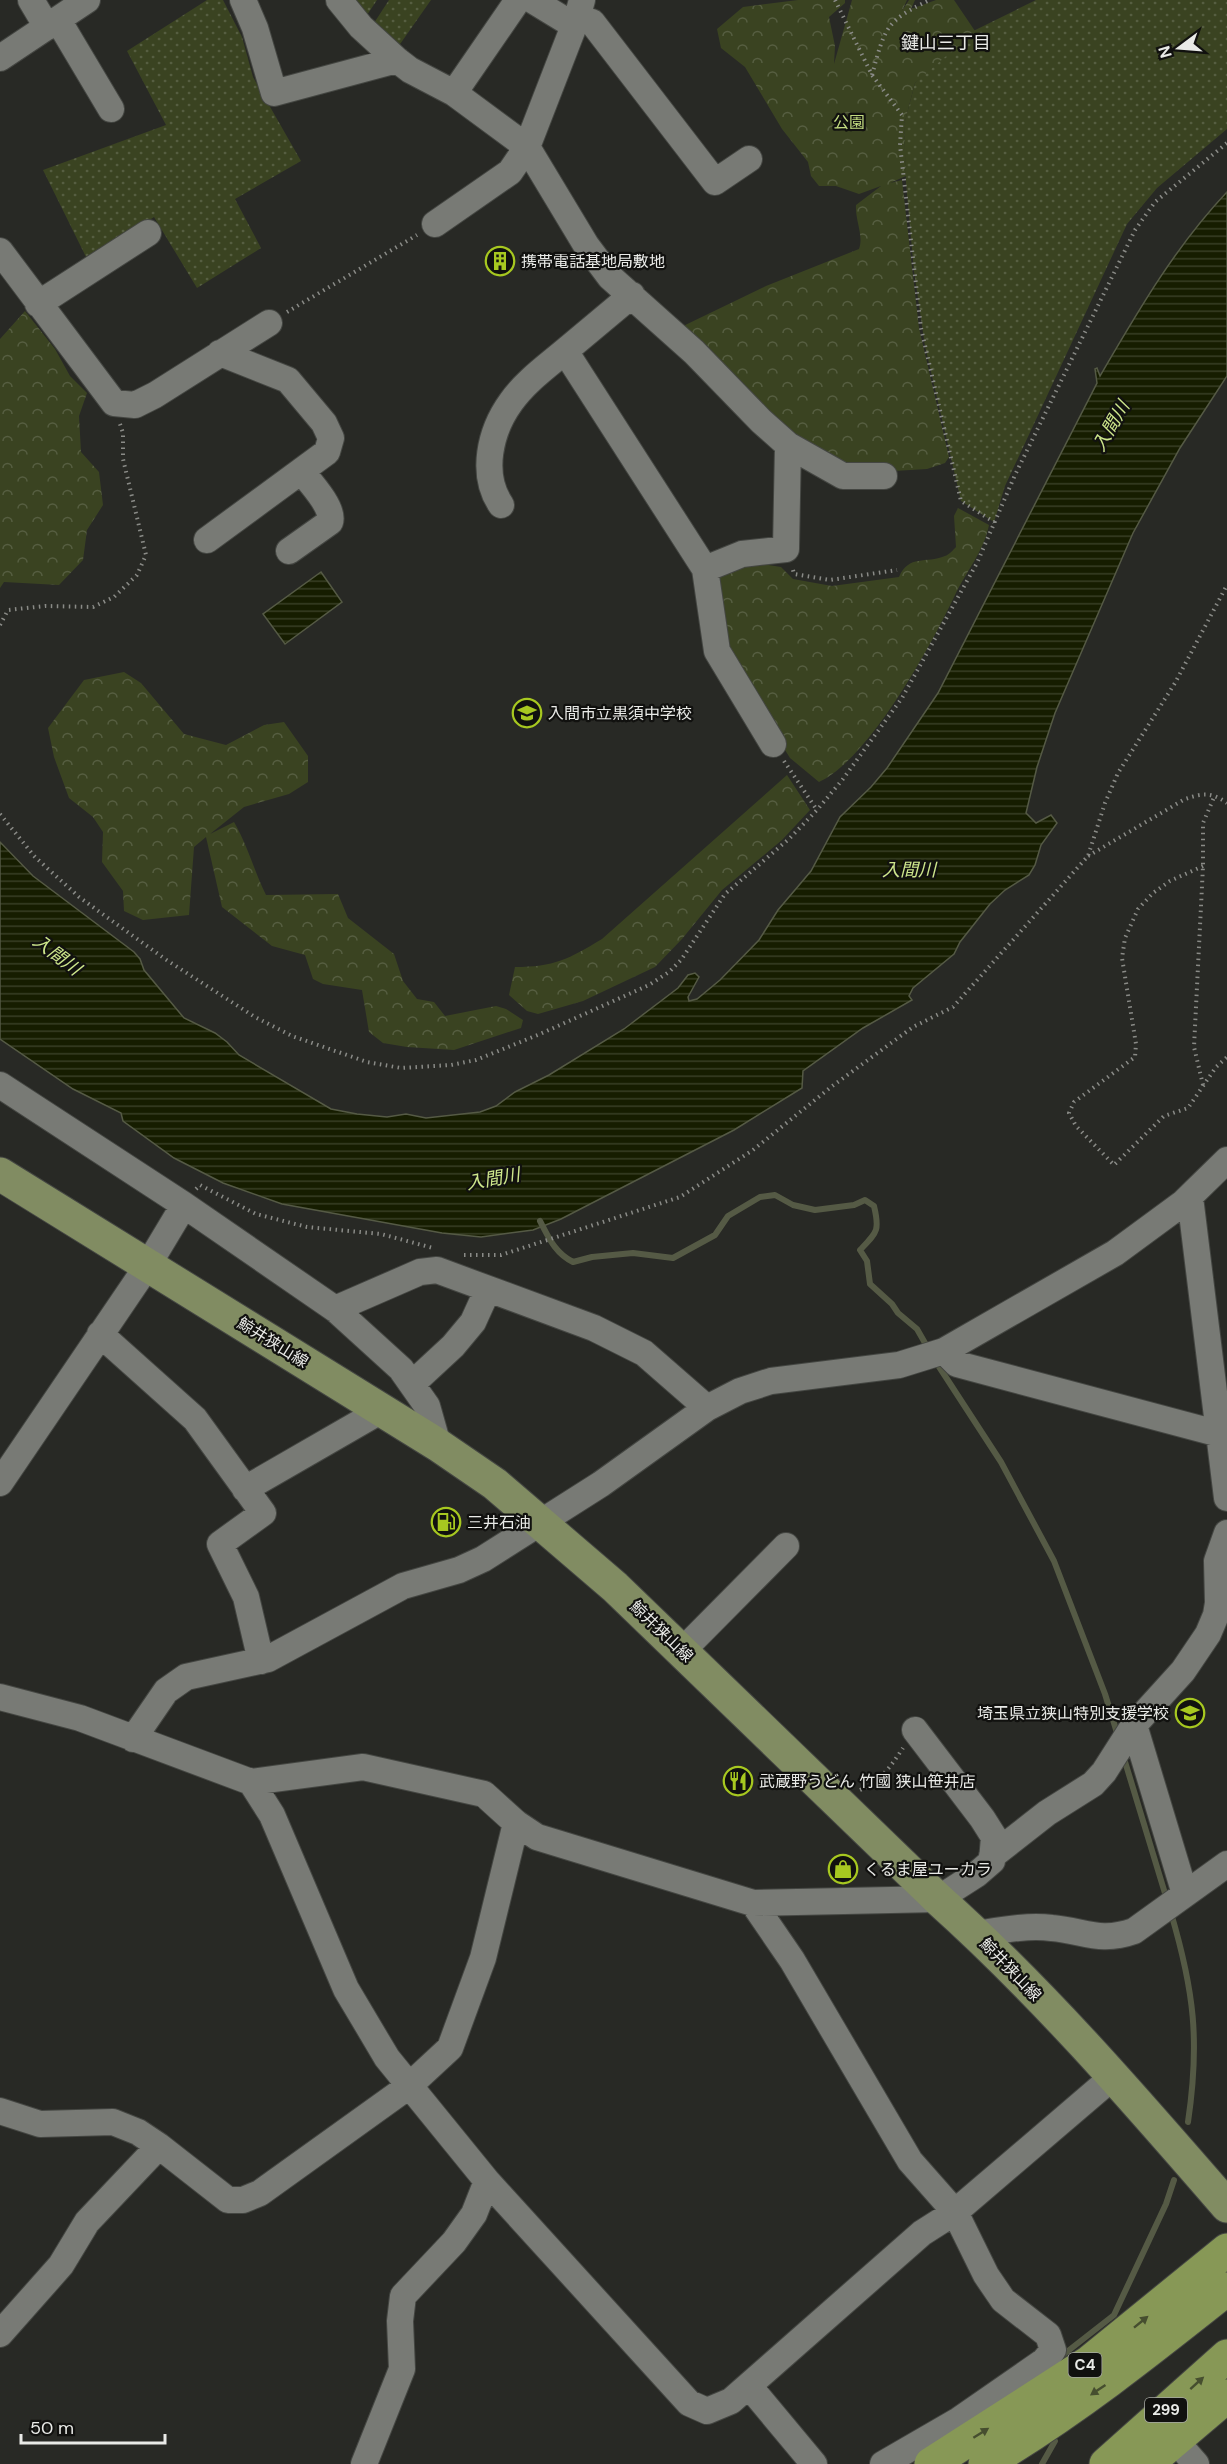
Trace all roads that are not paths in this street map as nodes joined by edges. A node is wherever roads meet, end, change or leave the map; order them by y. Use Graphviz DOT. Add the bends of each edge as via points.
graph roads {
  1 [pos="31,0"];
  2 [pos="87,0"];
  3 [pos="243,0"];
  4 [pos="339,0"];
  5 [pos="518,0"];
  6 [pos="532,0"];
  7 [pos="577,14"];
  8 [pos="52,23"];
  9 [pos="0,58"];
  10 [pos="397,60"];
  11 [pos="454,93"];
  12 [pos="111,109"];
  13 [pos="527,147"];
  14 [pos="749,159"];
  15 [pos="435,224"];
  16 [pos="148,233"];
  17 [pos="0,251"];
  18 [pos="632,295"];
  19 [pos="38,304"];
  20 [pos="269,323"];
  21 [pos="565,351"];
  22 [pos="220,353"];
  23 [pos="788,446"];
  24 [pos="301,471"];
  25 [pos="884,476"];
  26 [pos="501,505"];
  27 [pos="207,540"];
  28 [pos="289,551"];
  29 [pos="705,569"];
  30 [pos="773,744"];
  31 [pos="0,1085"];
  32 [pos="1227,1160"];
  33 [pos="0,1174"];
  34 [pos="1190,1197"];
  35 [pos="184,1205"];
  36 [pos="148,1264"];
  37 [pos="488,1289"];
  38 [pos="335,1309"];
  39 [pos="100,1334"];
  40 [pos="944,1351"];
  41 [pos="412,1384"];
  42 [pos="707,1408"];
  43 [pos="382,1410"];
  44 [pos="1223,1435"];
  45 [pos="438,1444"];
  46 [pos="0,1483"];
  47 [pos="245,1490"];
  48 [pos="1227,1498"];
  49 [pos="541,1521"];
  50 [pos="1227,1533"];
  51 [pos="786,1546"];
  52 [pos="682,1651"];
  53 [pos="261,1660"];
  54 [pos="0,1698"];
  55 [pos="1134,1725"];
  56 [pos="915,1730"];
  57 [pos="132,1739"];
  58 [pos="250,1782"];
  59 [pos="516,1823"];
  60 [pos="992,1856"];
  61 [pos="1227,1864"];
  62 [pos="938,1899"];
  63 [pos="1173,1902"];
  64 [pos="753,1903"];
  65 [pos="977,1934"];
  66 [pos="1114,2076"];
  67 [pos="409,2086"];
  68 [pos="0,2111"];
  69 [pos="159,2146"];
  70 [pos="487,2181"];
  71 [pos="1227,2206"];
  72 [pos="955,2212"];
  73 [pos="1227,2250"];
  74 [pos="1227,2289"];
  75 [pos="0,2334"];
  76 [pos="1227,2356"];
  77 [pos="749,2386"];
  78 [pos="1227,2396"];
  79 [pos="1175,2440"];
  80 [pos="364,2464"];
  81 [pos="814,2464"];
  82 [pos="883,2464"];
  83 [pos="931,2464"];
  84 [pos="985,2464"];
  85 [pos="1106,2464"];
  86 [pos="1147,2464"];
  87 [pos="1196,2464"];
  1 -- 8 [label="street"];
  2 -- 8 [label="street"];
  3 -- 10 [label="street" via="274,93"];
  4 -- 10 [label="street"];
  5 -- 11 [label="street"];
  6 -- 7 [label="street"];
  7 -- 13 [label="street"];
  7 -- 14 [label="street" via="592,22 716,182"];
  8 -- 9 [label="street"];
  8 -- 12 [label="street"];
  10 -- 11 [label="street"];
  11 -- 13 [label="street"];
  13 -- 15 [label="street" via="510,172"];
  13 -- 18 [label="street" via="586,245 609,277"];
  16 -- 19 [label="street"];
  17 -- 19 [label="street"];
  18 -- 21 [label="street"];
  18 -- 23 [label="street"];
  19 -- 22 [label="street" via="114,403 135,405"];
  20 -- 22 [label="street"];
  21 -- 26 [label="street" via="530,380 500,419 489,458 489,477"];
  21 -- 29 [label="street"];
  22 -- 24 [label="street" via="288,380 324,423 331,438 327,452"];
  23 -- 25 [label="street" via="843,476"];
  23 -- 29 [label="street" via="786,549 742,554"];
  24 -- 27 [label="street"];
  24 -- 28 [label="street" via="332,519"];
  29 -- 30 [label="street" via="717,651"];
  31 -- 35 [label="street"];
  32 -- 34 [label="street"];
  33 -- 36 [label="main road, 鯨井狭山線"];
  34 -- 40 [label="street" via="1115,1253"];
  34 -- 44 [label="street"];
  35 -- 36 [label="street"];
  35 -- 38 [label="street"];
  36 -- 39 [label="street"];
  36 -- 43 [label="main road, 鯨井狭山線"];
  37 -- 38 [label="street" via="437,1270 420,1272"];
  37 -- 41 [label="street" via="473,1322"];
  37 -- 42 [label="street" via="594,1328 644,1353"];
  38 -- 41 [label="street" via="401,1369"];
  39 -- 46 [label="street"];
  39 -- 47 [label="street" via="195,1419"];
  40 -- 42 [label="street" via="899,1365 771,1381"];
  40 -- 44 [label="street" via="957,1364"];
  41 -- 45 [label="street" via="427,1406"];
  42 -- 49 [label="street" via="601,1484"];
  43 -- 45 [label="main road, 鯨井狭山線"];
  43 -- 47 [label="street"];
  44 -- 48 [label="street"];
  45 -- 49 [label="main road, 鯨井狭山線"];
  47 -- 53 [label="street" via="263,1513 220,1544 246,1597"];
  49 -- 52 [label="main road, 鯨井狭山線"];
  49 -- 53 [label="street" via="483,1559 403,1586 295,1646"];
  50 -- 55 [label="street" via="1217,1561 1218,1603 1208,1634 1183,1671"];
  51 -- 52 [label="street"];
  52 -- 62 [label="main road, 鯨井狭山線"];
  53 -- 57 [label="street" via="186,1677 166,1691"];
  54 -- 57 [label="street" via="80,1718"];
  55 -- 60 [label="street" via="1093,1784"];
  55 -- 63 [label="street"];
  56 -- 60 [label="street" via="994,1837"];
  57 -- 58 [label="street"];
  58 -- 59 [label="street" via="363,1767 484,1794"];
  58 -- 67 [label="street" via="272,1815 346,1989 387,2058"];
  59 -- 64 [label="street" via="537,1837"];
  59 -- 67 [label="street" via="483,1958 450,2048"];
  60 -- 62 [label="street" via="992,1861 977,1874"];
  61 -- 63 [label="street"];
  62 -- 64 [label="street"];
  62 -- 65 [label="main road, 鯨井狭山線"];
  63 -- 65 [label="street" via="1134,1931 1119,1936 1024,1927"];
  64 -- 72 [label="street" via="792,1960 910,2161"];
  65 -- 66 [label="main road, 鯨井狭山線"];
  66 -- 71 [label="main road, 鯨井狭山線"];
  66 -- 72 [label="street"];
  67 -- 69 [label="street" via="260,2193 243,2200 228,2200"];
  67 -- 70 [label="street"];
  68 -- 69 [label="street" via="40,2124 113,2122"];
  69 -- 75 [label="street" via="87,2222 60,2265"];
  70 -- 77 [label="street" via="689,2403 707,2411 731,2401"];
  70 -- 80 [label="street" via="474,2214 454,2242 403,2296 402,2369"];
  72 -- 77 [label="street" via="922,2233"];
  72 -- 82 [label="street" via="986,2275 1004,2300 1048,2335 1053,2350 1044,2361 959,2420"];
  83 -- 73 [label="highway, C4, one-way" via="1089,2363"];
  74 -- 84 [label="highway, C4, one-way" via="1108,2383"];
  85 -- 76 [label="highway, 299, one-way"];
  77 -- 81 [label="street"];
  78 -- 79 [label="highway, 299"];
  79 -- 86 [label="highway, 299"];
  79 -- 87 [label="street"];
}
